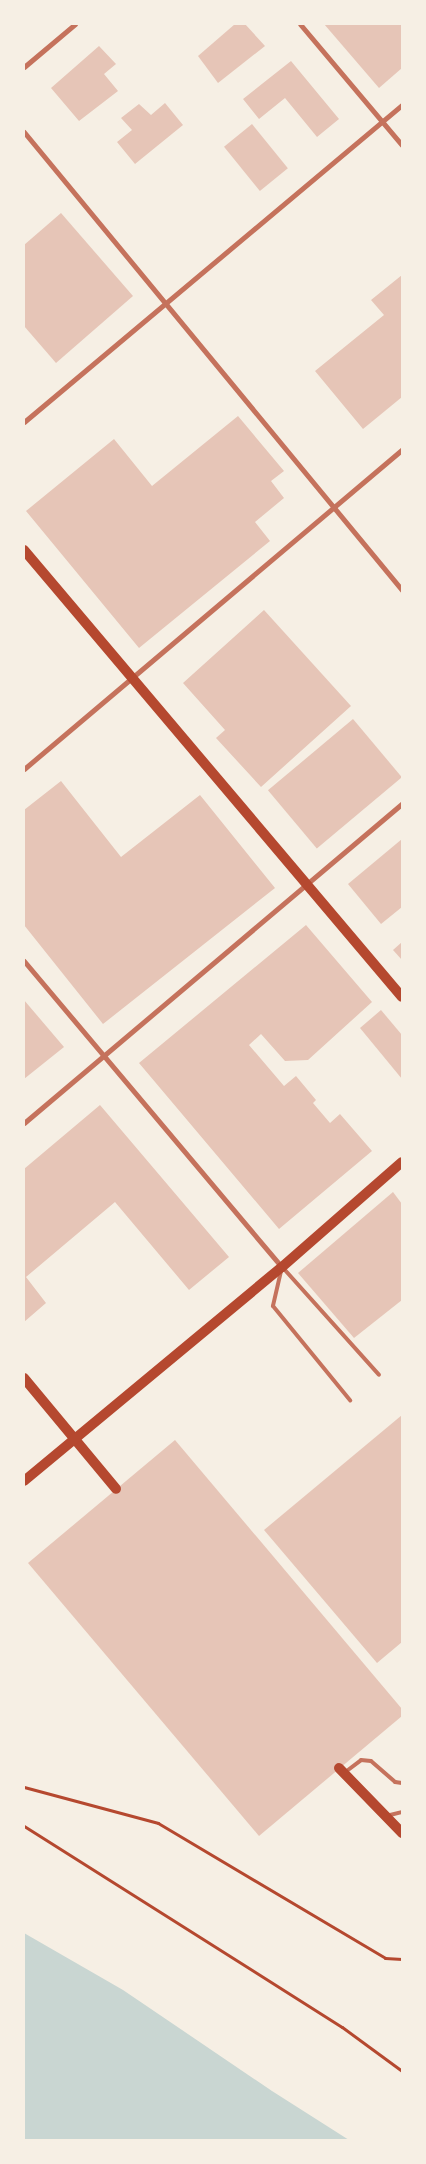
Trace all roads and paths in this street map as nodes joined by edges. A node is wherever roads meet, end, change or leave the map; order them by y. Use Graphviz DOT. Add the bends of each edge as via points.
graph roads {
  1 [pos="74,24"];
  2 [pos="300,24"];
  3 [pos="24,67"];
  4 [pos="402,105"];
  5 [pos="383,122"];
  6 [pos="24,132"];
  7 [pos="402,145"];
  8 [pos="165,304"];
  9 [pos="24,422"];
  10 [pos="402,449"];
  11 [pos="334,507"];
  12 [pos="24,550"];
  13 [pos="402,590"];
  14 [pos="132,678"];
  15 [pos="24,769"];
  16 [pos="402,803"];
  17 [pos="306,884"];
  18 [pos="24,961"];
  19 [pos="402,998"];
  20 [pos="104,1055"];
  21 [pos="24,1123"];
  22 [pos="402,1162"];
  23 [pos="282,1267"];
  24 [pos="378,1375"];
  25 [pos="24,1378"];
  26 [pos="350,1400"];
  27 [pos="75,1439"];
  28 [pos="24,1480"];
  29 [pos="116,1489"];
  30 [pos="342,1771"];
  31 [pos="402,1783"];
  32 [pos="24,1787"];
  33 [pos="402,1812"];
  34 [pos="384,1816"];
  35 [pos="24,1826"];
  36 [pos="402,1833"];
  37 [pos="402,1959"];
  38 [pos="402,2071"];
  1 -- 3 [label="street"];
  2 -- 5 [label="street"];
  4 -- 5 [label="street"];
  5 -- 7 [label="street"];
  5 -- 8 [label="street"];
  6 -- 8 [label="street"];
  8 -- 9 [label="street"];
  8 -- 11 [label="street"];
  10 -- 11 [label="street"];
  11 -- 13 [label="street"];
  11 -- 14 [label="street"];
  12 -- 14 [label="main road"];
  14 -- 15 [label="street"];
  14 -- 17 [label="main road"];
  16 -- 17 [label="street"];
  17 -- 19 [label="main road"];
  17 -- 20 [label="street"];
  18 -- 20 [label="street"];
  20 -- 21 [label="street"];
  20 -- 23 [label="street"];
  22 -- 23 [label="main road"];
  23 -- 24 [label="lane"];
  23 -- 26 [label="lane" via="273,1306"];
  23 -- 27 [label="main road"];
  25 -- 27 [label="main road"];
  27 -- 28 [label="main road"];
  27 -- 29 [label="main road"];
  30 -- 31 [label="lane" via="361,1760 371,1761 395,1782"];
  30 -- 34 [label="main road"];
  32 -- 37 [label="path" via="158,1823 385,1958"];
  33 -- 34 [label="lane"];
  34 -- 36 [label="main road"];
  35 -- 38 [label="path" via="342,2027"];
}
